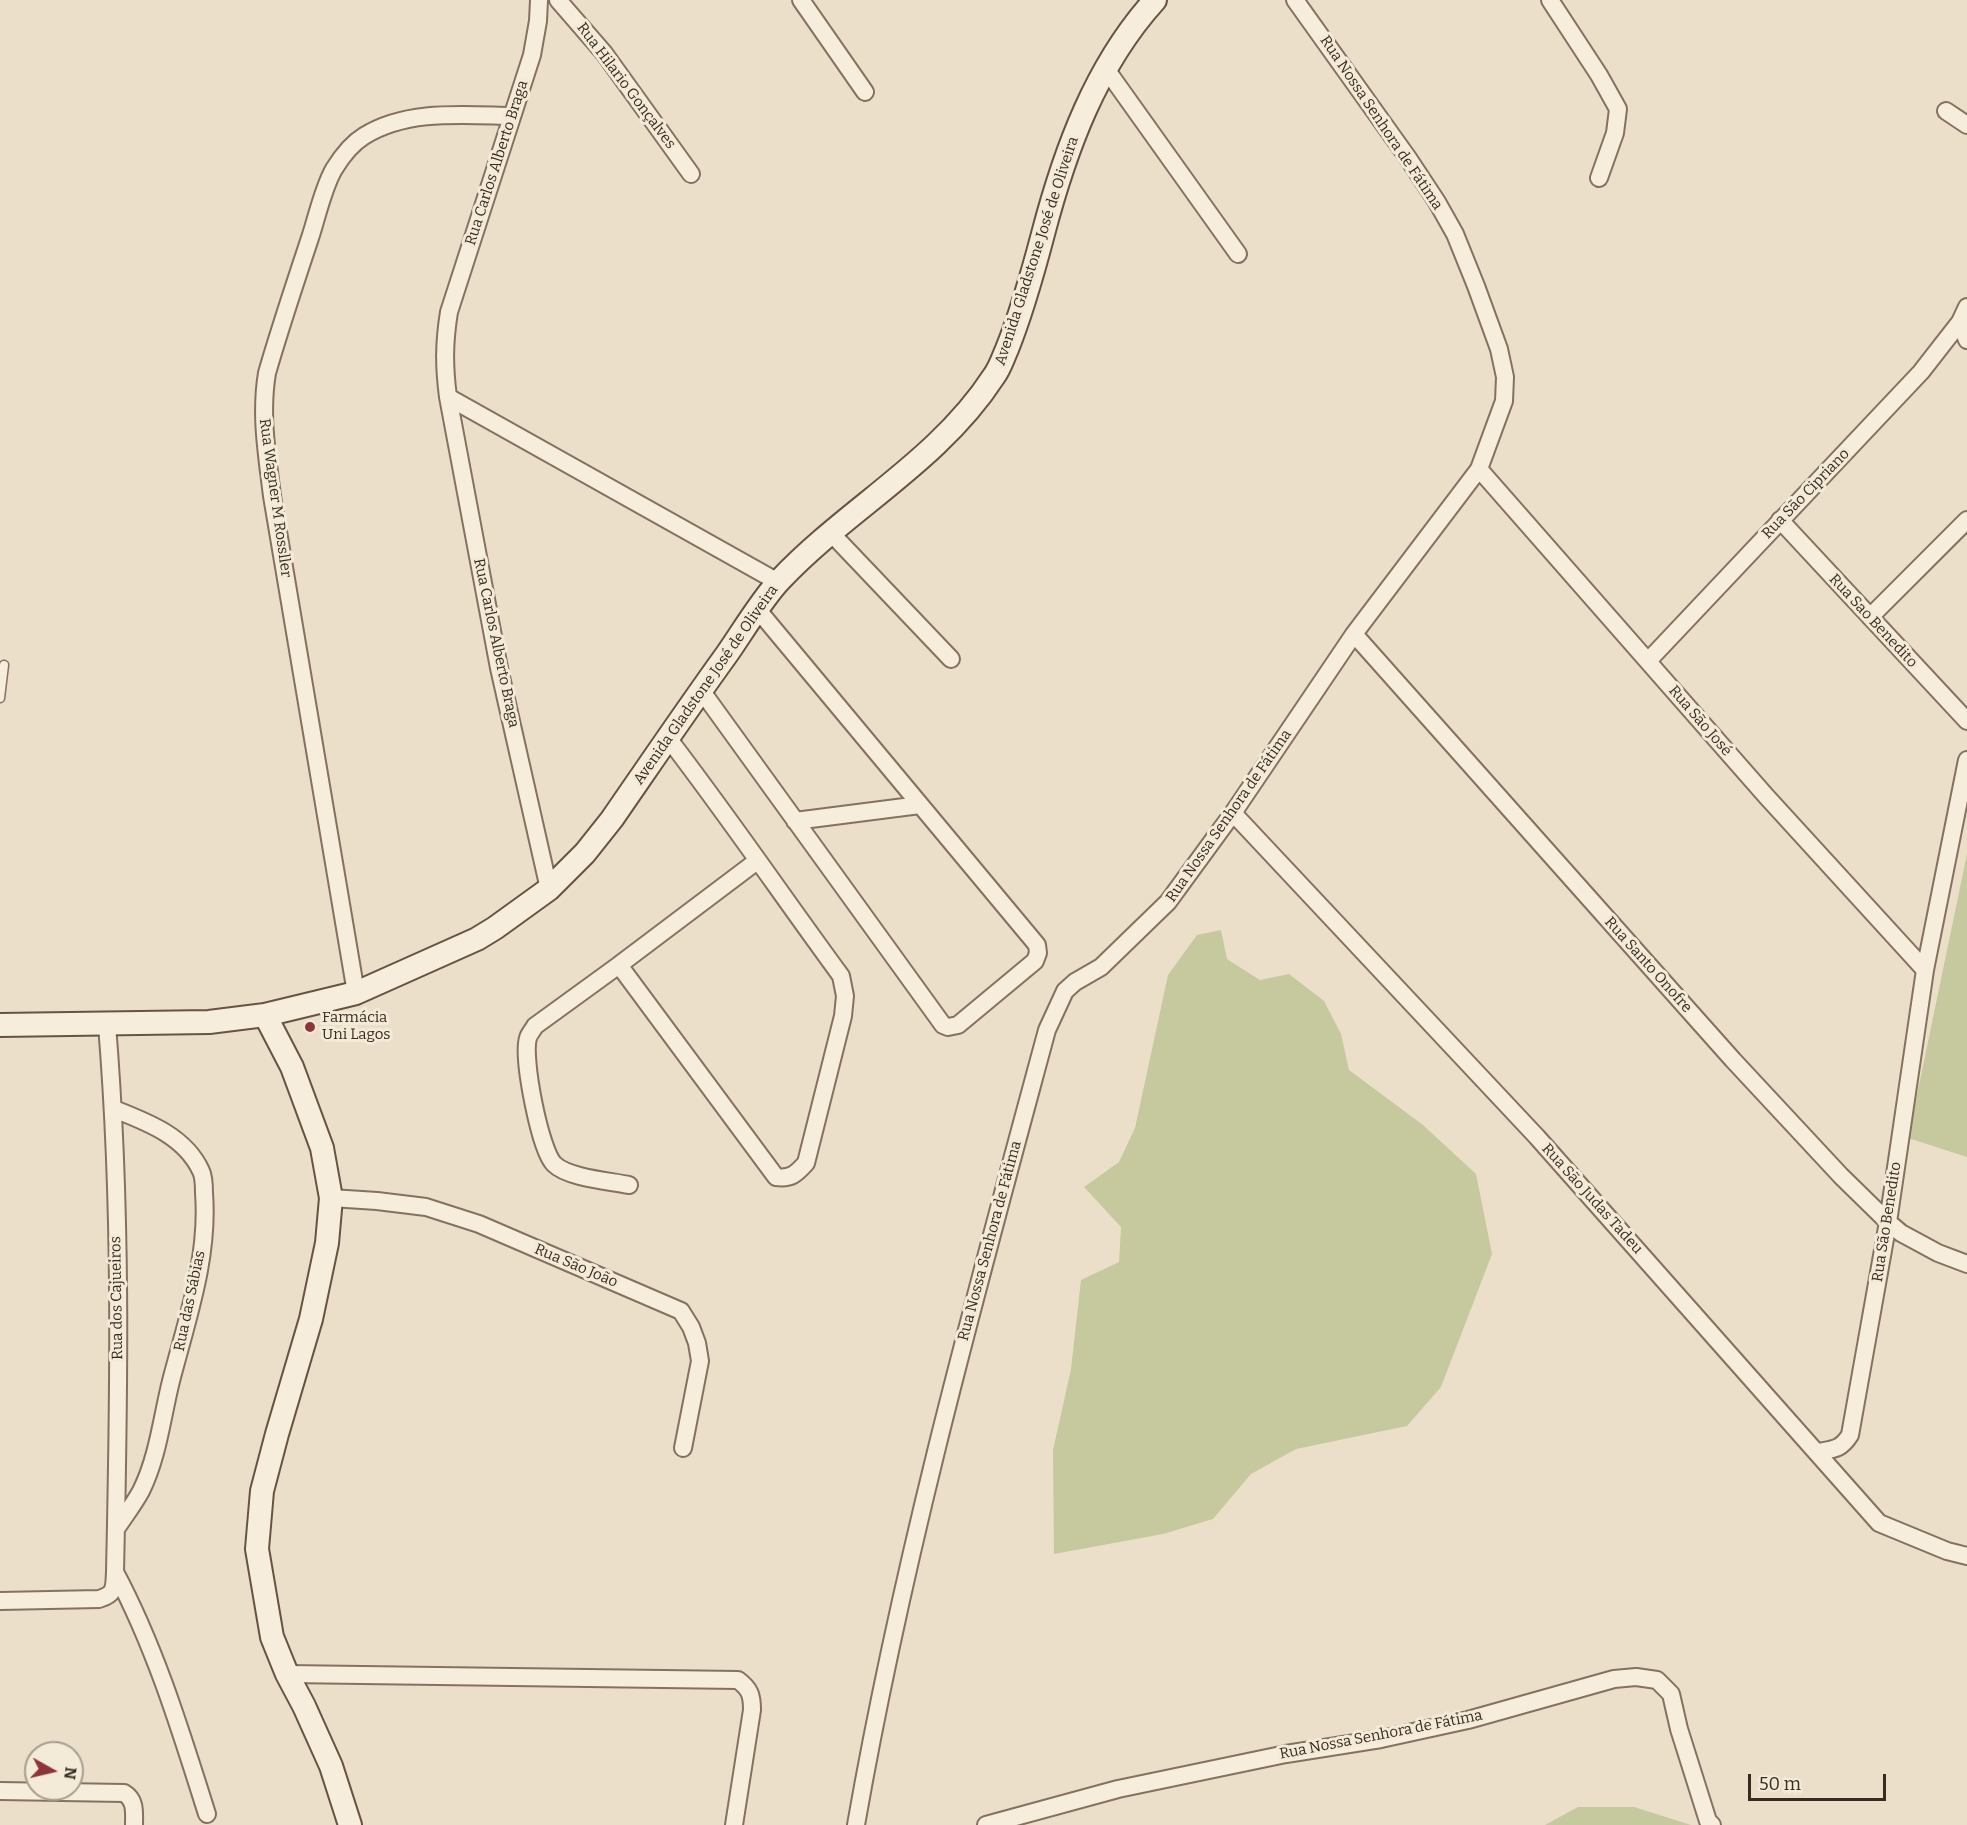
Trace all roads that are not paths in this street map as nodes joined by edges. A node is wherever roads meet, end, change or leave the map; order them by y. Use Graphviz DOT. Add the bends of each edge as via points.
graph roads {
  1 [pos="539,0"];
  2 [pos="558,0"];
  3 [pos="801,0"];
  4 [pos="1155,0"];
  5 [pos="1295,0"];
  6 [pos="1550,0"];
  7 [pos="1106,69"];
  8 [pos="865,92"];
  9 [pos="1946,111"];
  10 [pos="512,116"];
  11 [pos="1967,124"];
  12 [pos="691,174"];
  13 [pos="1599,178"];
  14 [pos="1238,254"];
  15 [pos="1963,315"];
  16 [pos="1967,340"];
  17 [pos="448,397"];
  18 [pos="1479,469"];
  19 [pos="1780,520"];
  20 [pos="1967,520"];
  21 [pos="831,533"];
  22 [pos="778,582"];
  23 [pos="758,610"];
  24 [pos="1870,617"];
  25 [pos="1354,634"];
  26 [pos="951,659"];
  27 [pos="1648,661"];
  28 [pos="4,665"];
  29 [pos="701,690"];
  30 [pos="0,698"];
  31 [pos="1967,721"];
  32 [pos="668,738"];
  33 [pos="1967,760"];
  34 [pos="920,805"];
  35 [pos="1233,813"];
  36 [pos="795,820"];
  37 [pos="757,861"];
  38 [pos="549,889"];
  39 [pos="619,965"];
  40 [pos="1924,970"];
  41 [pos="356,993"];
  42 [pos="265,1015"];
  43 [pos="0,1025"];
  44 [pos="107,1025"];
  45 [pos="114,1109"];
  46 [pos="629,1185"];
  47 [pos="331,1198"];
  48 [pos="1888,1222"];
  49 [pos="1967,1264"];
  50 [pos="683,1448"];
  51 [pos="1818,1452"];
  52 [pos="116,1529"];
  53 [pos="1967,1556"];
  54 [pos="115,1572"];
  55 [pos="0,1601"];
  56 [pos="287,1674"];
  57 [pos="0,1791"];
  58 [pos="207,1814"];
  59 [pos="134,1825"];
  60 [pos="350,1825"];
  61 [pos="734,1825"];
  62 [pos="856,1825"];
  63 [pos="986,1825"];
  64 [pos="1712,1825"];
  1 -- 10 [label="street, Rua Carlos Alberto Braga" via="532,55"];
  2 -- 12 [label="street, Rua Hilario Gonçalves" via="604,53"];
  3 -- 8 [label="street"];
  4 -- 7 [label="main road, Avenida Gladstone José de Oliveira"];
  5 -- 18 [label="street, Rua Nossa Senhora de Fátima" via="1437,202 1476,286 1505,377 1503,401"];
  6 -- 13 [label="street" via="1618,109 1615,133"];
  7 -- 14 [label="street"];
  7 -- 21 [label="main road, Avenida Gladstone José de Oliveira" via="1075,131 997,373 975,405 944,438"];
  9 -- 11 [label="street"];
  10 -- 17 [label="street, Rua Carlos Alberto Braga" via="449,312 444,363"];
  10 -- 41 [label="street, Rua Wagner M Rossller" via="416,118 387,125 347,150 333,171 321,203 265,384 263,420 272,496"];
  15 -- 16 [label="street, Rua São Cipriano"];
  15 -- 19 [label="street, Rua São Cipriano" via="1921,372"];
  17 -- 22 [label="street"];
  17 -- 38 [label="street, Rua Carlos Alberto Braga" via="499,668"];
  18 -- 25 [label="street, Rua Nossa Senhora de Fátima"];
  18 -- 27 [label="street, Rua São José"];
  19 -- 24 [label="street, Rua Sao Benedito"];
  19 -- 27 [label="street, Rua São Cipriano"];
  20 -- 24 [label="street"];
  21 -- 22 [label="main road, Avenida Gladstone José de Oliveira"];
  21 -- 26 [label="street"];
  22 -- 23 [label="main road, Avenida Gladstone José de Oliveira"];
  23 -- 29 [label="main road, Avenida Gladstone José de Oliveira"];
  23 -- 34 [label="street"];
  24 -- 31 [label="street, Rua Sao Benedito"];
  25 -- 35 [label="street, Rua Nossa Senhora de Fátima"];
  25 -- 48 [label="street, Rua Santo Onofre" via="1733,1060"];
  27 -- 40 [label="street, Rua São José"];
  28 -- 30 [label="lane"];
  29 -- 32 [label="main road, Avenida Gladstone José de Oliveira"];
  29 -- 36 [label="street"];
  32 -- 37 [label="street"];
  32 -- 38 [label="main road, Avenida Gladstone José de Oliveira" via="612,819"];
  33 -- 40 [label="street"];
  34 -- 36 [label="street"];
  34 -- 36 [label="street" via="1036,945 1038,953 1035,961 954,1027 943,1025"];
  35 -- 51 [label="street, Rua São Judas Tadeu" via="1537,1137"];
  35 -- 62 [label="street, Rua Nossa Senhora de Fátima" via="1168,902 1101,967 1065,991 1047,1030 960,1349 910,1557"];
  37 -- 39 [label="street"];
  37 -- 39 [label="street" via="841,976 845,996 806,1163 797,1174 776,1177"];
  38 -- 41 [label="main road, Avenida Gladstone José de Oliveira" via="477,939"];
  39 -- 46 [label="street" via="535,1026 527,1050 530,1086 545,1149 554,1164 567,1172"];
  40 -- 48 [label="street, Rua São Benedito"];
  41 -- 42 [label="main road, Avenida Gladstone José de Oliveira"];
  42 -- 44 [label="main road, Avenida Gladstone José de Oliveira" via="209,1022"];
  42 -- 47 [label="main road" via="292,1067 322,1148"];
  43 -- 44 [label="main road, Avenida Gladstone José de Oliveira"];
  44 -- 45 [label="street, Rua dos Cajueiros"];
  45 -- 52 [label="street, Rua dos Cajueiros" via="119,1316"];
  45 -- 52 [label="street, Rua das Sábias" via="173,1137 193,1156 203,1174 205,1207 198,1276 154,1455 141,1491"];
  47 -- 50 [label="street, Rua São João" via="426,1207 479,1224 681,1311 694,1335 700,1361"];
  47 -- 56 [label="main road" via="327,1243 311,1319 262,1491 256,1549 272,1637"];
  48 -- 49 [label="street, Rua Santo Onofre" via="1938,1253"];
  48 -- 51 [label="street, Rua São Benedito" via="1850,1435 1843,1445"];
  51 -- 53 [label="street, Rua São Judas Tadeu" via="1879,1522"];
  52 -- 54 [label="street, Rua dos Cajueiros"];
  54 -- 55 [label="street, Rua dos Cajueiros" via="113,1590 99,1599"];
  54 -- 58 [label="street, Rua dos Cajueiros" via="150,1642"];
  56 -- 60 [label="main road" via="331,1766"];
  56 -- 61 [label="street" via="738,1680 752,1696 752,1710"];
  57 -- 59 [label="street" via="124,1793 134,1803"];
  63 -- 64 [label="street, Rua Nossa Senhora de Fátima" via="1118,1789 1414,1732 1614,1679 1636,1677 1657,1680 1671,1694"];
}
